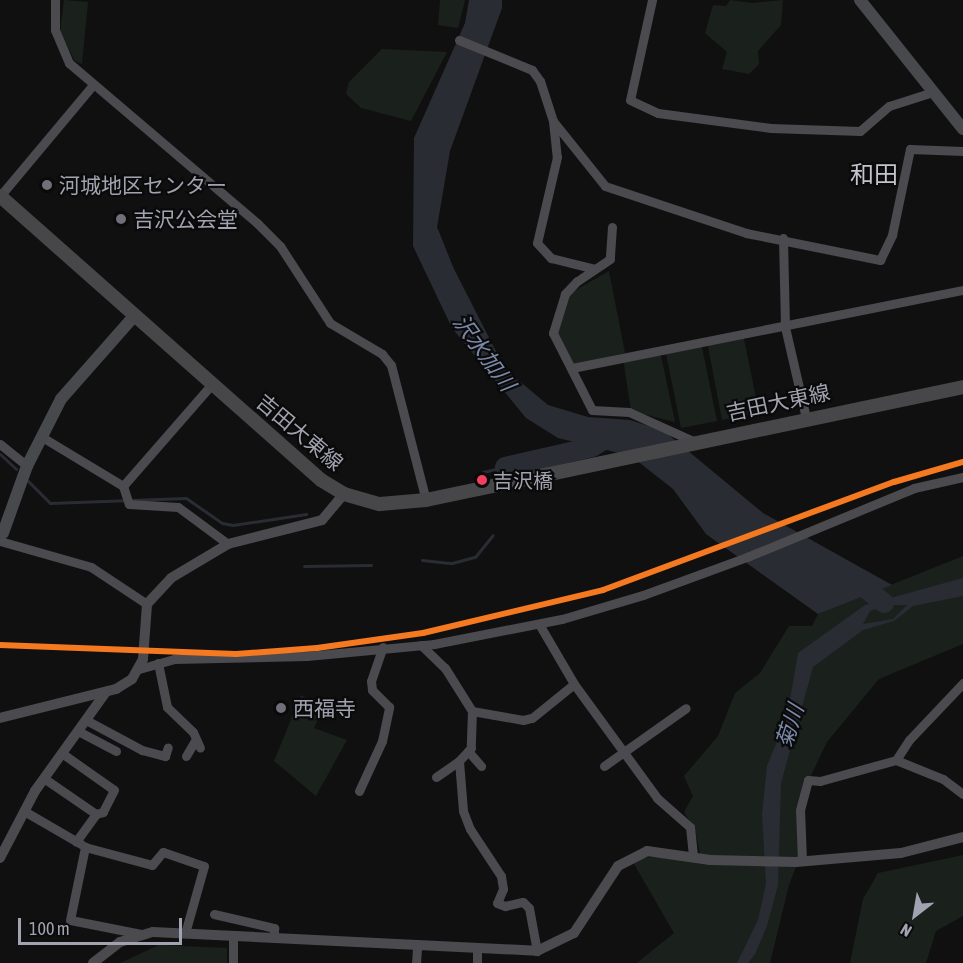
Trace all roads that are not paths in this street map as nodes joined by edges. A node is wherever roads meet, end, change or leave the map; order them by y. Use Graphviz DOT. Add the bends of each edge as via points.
graph roads {
  1 [pos="55,0"];
  2 [pos="652,0"];
  3 [pos="860,0"];
  4 [pos="460,40"];
  5 [pos="92,86"];
  6 [pos="933,92"];
  7 [pos="553,120"];
  8 [pos="963,129"];
  9 [pos="963,151"];
  10 [pos="0,196"];
  11 [pos="612,227"];
  12 [pos="783,238"];
  13 [pos="595,269"];
  14 [pos="963,290"];
  15 [pos="135,315"];
  16 [pos="785,327"];
  17 [pos="572,368"];
  18 [pos="212,384"];
  19 [pos="963,387"];
  20 [pos="806,418"];
  21 [pos="42,437"];
  22 [pos="690,442"];
  23 [pos="0,444"];
  24 [pos="27,466"];
  25 [pos="963,477"];
  26 [pos="124,489"];
  27 [pos="344,495"];
  28 [pos="426,500"];
  29 [pos="1,537"];
  30 [pos="228,544"];
  31 [pos="147,604"];
  32 [pos="539,624"];
  33 [pos="421,645"];
  34 [pos="383,646"];
  35 [pos="158,663"];
  36 [pos="139,669"];
  37 [pos="963,683"];
  38 [pos="574,684"];
  39 [pos="106,692"];
  40 [pos="686,708"];
  41 [pos="472,711"];
  42 [pos="0,717"];
  43 [pos="86,720"];
  44 [pos="78,732"];
  45 [pos="168,747"];
  46 [pos="468,751"];
  47 [pos="116,752"];
  48 [pos="624,752"];
  49 [pos="63,754"];
  50 [pos="186,756"];
  51 [pos="896,760"];
  52 [pos="459,761"];
  53 [pos="481,766"];
  54 [pos="604,766"];
  55 [pos="436,777"];
  56 [pos="45,779"];
  57 [pos="359,791"];
  58 [pos="963,794"];
  59 [pos="24,811"];
  60 [pos="96,814"];
  61 [pos="963,837"];
  62 [pos="76,842"];
  63 [pos="86,847"];
  64 [pos="693,856"];
  65 [pos="0,858"];
  66 [pos="799,861"];
  67 [pos="213,914"];
  68 [pos="185,933"];
  69 [pos="141,934"];
  70 [pos="233,935"];
  71 [pos="274,937"];
  72 [pos="417,948"];
  73 [pos="477,950"];
  74 [pos="537,951"];
  75 [pos="93,963"];
  76 [pos="233,963"];
  77 [pos="416,963"];
  78 [pos="477,963"];
  1 -- 5 [label="street" via="55,30 61,48 69,63"];
  2 -- 6 [label="street" via="630,100 658,113 771,128 860,131 889,106"];
  3 -- 6 [label="main road"];
  4 -- 7 [label="street" via="532,70 540,81"];
  5 -- 10 [label="street"];
  5 -- 28 [label="street" via="257,223 285,254 330,323 382,354 391,365"];
  6 -- 8 [label="main road"];
  7 -- 12 [label="street" via="605,186 746,233"];
  7 -- 13 [label="street" via="557,157 537,243 551,258"];
  9 -- 12 [label="street" via="910,149 892,236 880,260"];
  10 -- 15 [label="main road, 吉田大東線"];
  11 -- 13 [label="street" via="610,259"];
  12 -- 16 [label="street"];
  13 -- 17 [label="street" via="565,294 553,333"];
  14 -- 16 [label="street"];
  15 -- 18 [label="main road, 吉田大東線"];
  15 -- 21 [label="main road" via="61,399"];
  16 -- 17 [label="street"];
  16 -- 20 [label="street"];
  17 -- 22 [label="street" via="592,410 629,412"];
  18 -- 26 [label="street"];
  18 -- 27 [label="main road, 吉田大東線"];
  19 -- 20 [label="main road, 吉田大東線"];
  20 -- 22 [label="main road, 吉田大東線"];
  21 -- 24 [label="main road"];
  21 -- 26 [label="street"];
  22 -- 28 [label="main road, 吉田大東線"];
  23 -- 24 [label="street"];
  24 -- 29 [label="main road"];
  25 -- 32 [label="street" via="914,488 795,539 643,595"];
  26 -- 30 [label="street" via="129,504 178,507"];
  27 -- 28 [label="main road, 吉田大東線" via="380,504"];
  27 -- 30 [label="street" via="322,520"];
  29 -- 31 [label="street" via="91,567"];
  30 -- 31 [label="street" via="171,578"];
  31 -- 36 [label="street"];
  32 -- 33 [label="street"];
  32 -- 38 [label="street"];
  33 -- 34 [label="street"];
  33 -- 41 [label="street" via="445,668"];
  34 -- 35 [label="street" via="307,656 174,658"];
  34 -- 57 [label="street" via="371,681 372,690 389,707 382,741"];
  35 -- 36 [label="street"];
  35 -- 50 [label="street" via="167,707 193,732 197,745"];
  36 -- 39 [label="street" via="132,680"];
  37 -- 51 [label="street" via="909,740"];
  38 -- 41 [label="street" via="523,720"];
  38 -- 48 [label="street"];
  39 -- 42 [label="street"];
  39 -- 43 [label="street"];
  40 -- 48 [label="street"];
  41 -- 46 [label="street"];
  43 -- 44 [label="street"];
  43 -- 45 [label="street" via="142,750 165,756"];
  44 -- 47 [label="street"];
  44 -- 49 [label="street"];
  46 -- 52 [label="street"];
  46 -- 53 [label="street"];
  48 -- 54 [label="street"];
  48 -- 64 [label="street" via="657,798 690,827"];
  49 -- 56 [label="street"];
  49 -- 60 [label="street" via="114,790 103,812"];
  51 -- 58 [label="street" via="943,779"];
  51 -- 66 [label="street" via="820,782 808,780 800,810"];
  52 -- 55 [label="street"];
  52 -- 74 [label="street" via="468,825 501,876 503,889 497,903 505,906 523,902 529,908"];
  56 -- 59 [label="street"];
  56 -- 60 [label="street"];
  59 -- 62 [label="street"];
  59 -- 65 [label="street"];
  60 -- 62 [label="street"];
  61 -- 66 [label="street" via="901,853"];
  62 -- 63 [label="street"];
  63 -- 68 [label="street" via="152,865 163,852 204,866"];
  63 -- 69 [label="street" via="70,920"];
  64 -- 66 [label="street"];
  64 -- 74 [label="street" via="647,851 630,857 610,877 574,933"];
  67 -- 71 [label="street" via="274,928"];
  68 -- 69 [label="street"];
  68 -- 70 [label="street"];
  69 -- 75 [label="street" via="120,942"];
  70 -- 71 [label="street"];
  70 -- 76 [label="street"];
  71 -- 72 [label="street"];
  72 -- 73 [label="street"];
  72 -- 77 [label="street"];
  73 -- 74 [label="street"];
  73 -- 78 [label="street"];
}
